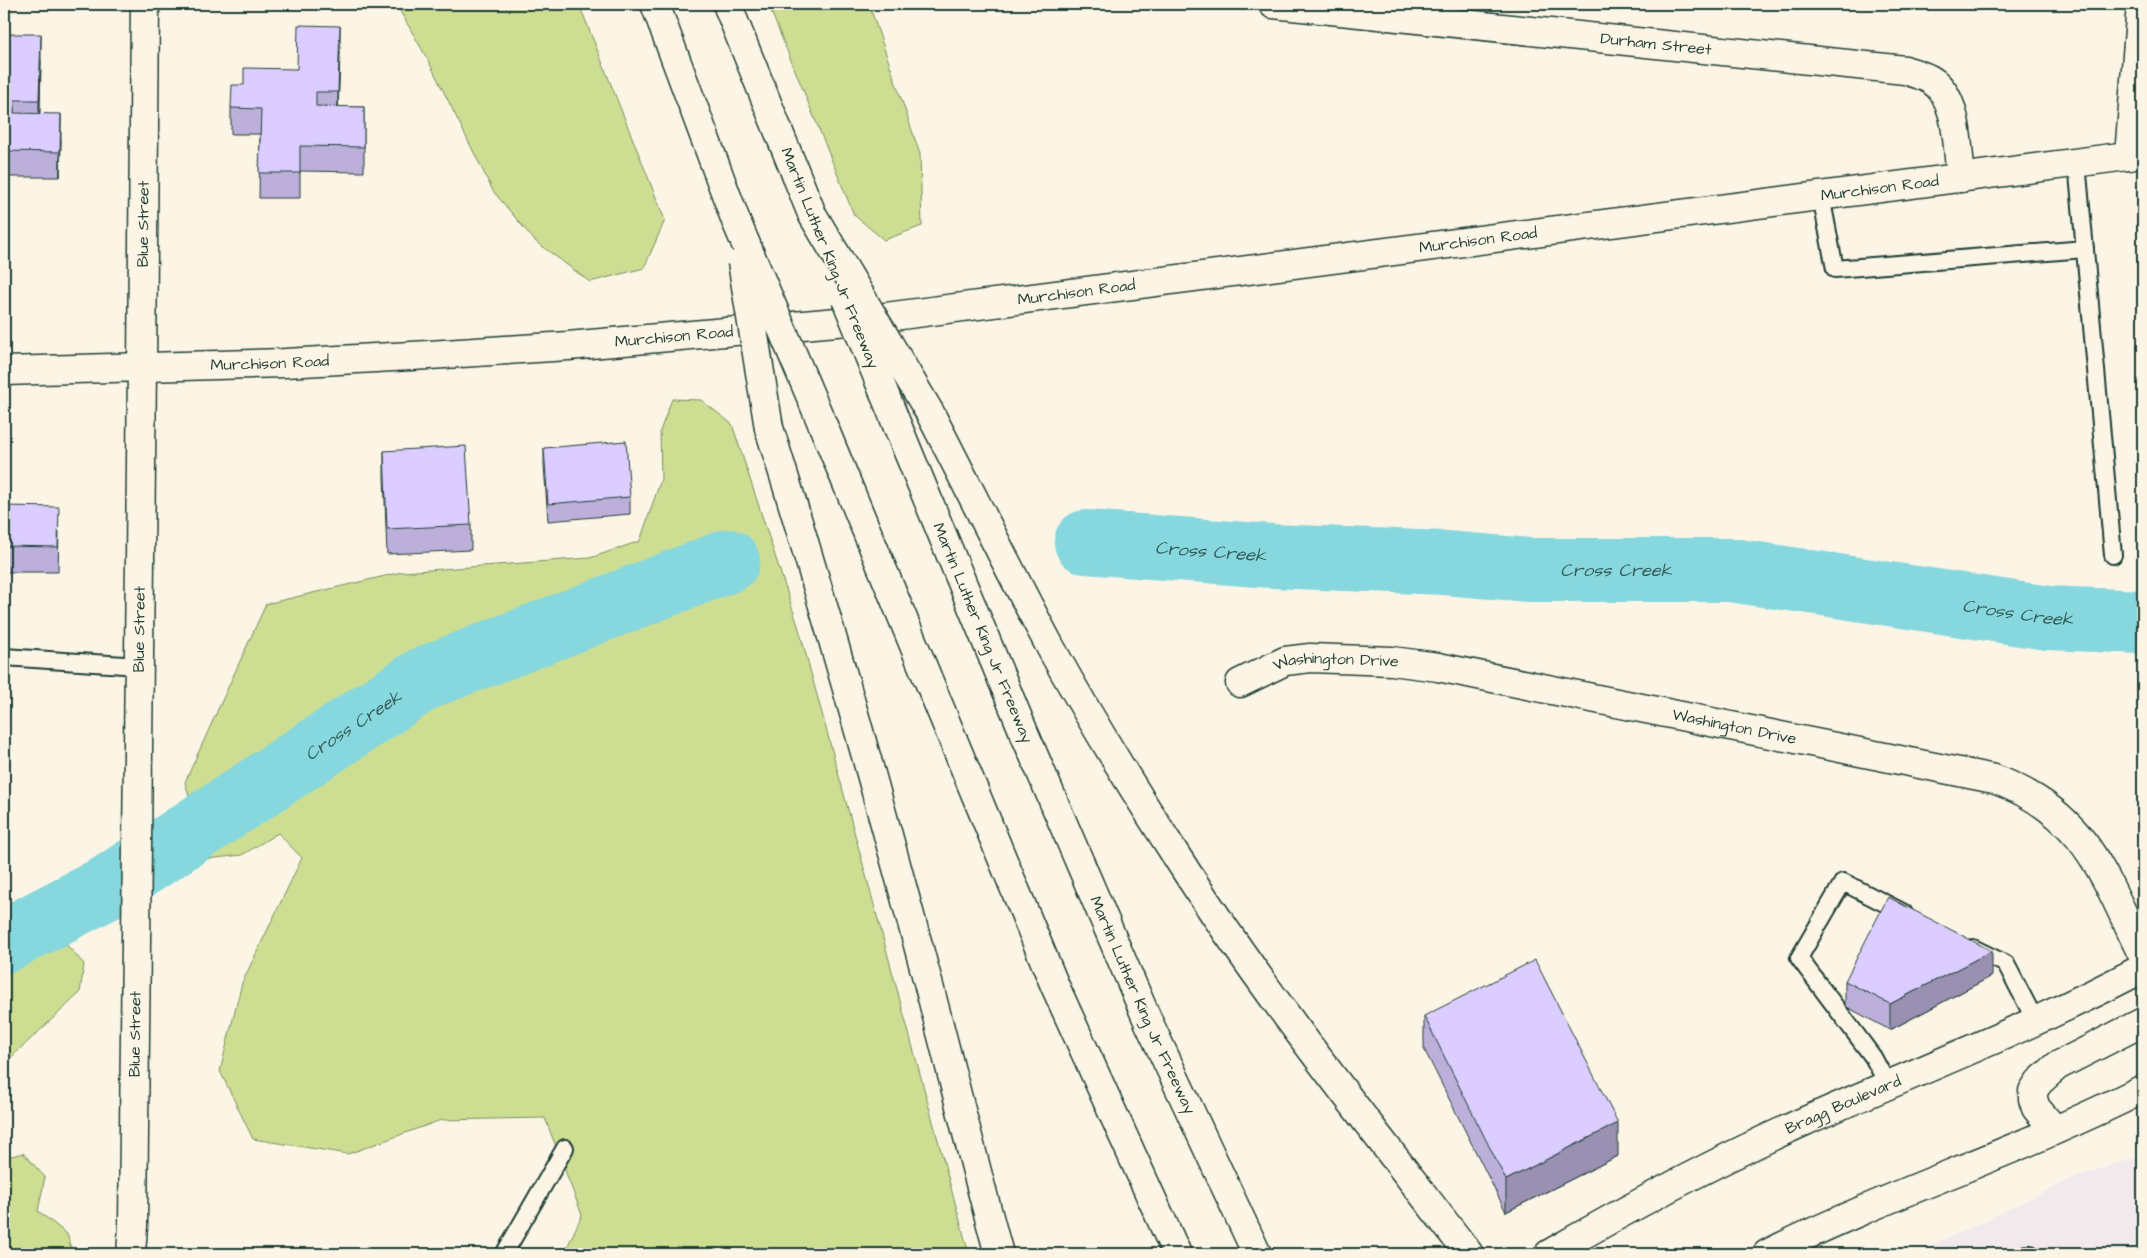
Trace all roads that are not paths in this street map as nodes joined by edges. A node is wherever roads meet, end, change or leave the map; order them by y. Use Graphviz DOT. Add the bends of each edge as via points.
graph roads {
  1 [pos="145,4"];
  2 [pos="655,4"];
  3 [pos="726,4"];
  4 [pos="1273,4"];
  5 [pos="2141,4"];
  6 [pos="2136,155"];
  7 [pos="2077,163"];
  8 [pos="1961,178"];
  9 [pos="1821,196"];
  10 [pos="812,214"];
  11 [pos="736,221"];
  12 [pos="2085,249"];
  13 [pos="142,368"];
  14 [pos="4,371"];
  15 [pos="2113,555"];
  16 [pos="4,657"];
  17 [pos="139,666"];
  18 [pos="1240,683"];
  19 [pos="1920,921"];
  20 [pos="1963,943"];
  21 [pos="2143,956"];
  22 [pos="2143,968"];
  23 [pos="2036,1022"];
  24 [pos="2143,1022"];
  25 [pos="1888,1085"];
  26 [pos="2143,1088"];
  27 [pos="2055,1130"];
  28 [pos="565,1148"];
  29 [pos="131,1254"];
  30 [pos="504,1254"];
  31 [pos="999,1254"];
  32 [pos="1177,1254"];
  33 [pos="1257,1254"];
  34 [pos="1468,1254"];
  35 [pos="1549,1254"];
  36 [pos="1767,1254"];
  37 [pos="2026,1254"];
  38 [pos="2031,1254"];
  1 -- 13 [label="main road, Blue Street"];
  2 -- 11 [label="main road"];
  3 -- 10 [label="main road, Martin Luther King Jr Freeway"];
  4 -- 8 [label="main road, Durham Street" via="1905,70 1932,80 1950,102"];
  5 -- 6 [label="main road"];
  6 -- 7 [label="main road, Murchison Road"];
  7 -- 8 [label="main road, Murchison Road"];
  7 -- 12 [label="lane"];
  8 -- 9 [label="main road, Murchison Road"];
  9 -- 12 [label="lane" via="1835,269"];
  9 -- 13 [label="main road, Murchison Road" via="870,319 548,348"];
  10 -- 33 [label="main road, Martin Luther King Jr Freeway, bridge" via="1025,735 1148,1021"];
  10 -- 34 [label="main road, bridge" via="930,413 1053,650 1177,857 1309,1046"];
  11 -- 31 [label="main road, bridge" via="769,428 854,707"];
  11 -- 32 [label="main road, bridge" via="1055,986"];
  12 -- 15 [label="lane"];
  13 -- 14 [label="main road, Murchison Road"];
  13 -- 17 [label="main road, Blue Street"];
  16 -- 17 [label="lane"];
  17 -- 29 [label="main road, Blue Street"];
  18 -- 21 [label="main road, Washington Drive" via="1285,660 1392,661 1438,667 1994,779 2020,788 2044,803 2077,834 2099,864"];
  19 -- 25 [label="lane" via="1843,882 1799,958 1874,1057"];
  20 -- 23 [label="lane" via="2006,964"];
  22 -- 23 [label="main road, Bragg Boulevard"];
  23 -- 25 [label="main road, Bragg Boulevard"];
  24 -- 27 [label="main road" via="2057,1066 2039,1082 2033,1091 2033,1099 2036,1108"];
  25 -- 35 [label="main road, Bragg Boulevard" via="1727,1158"];
  26 -- 27 [label="main road"];
  27 -- 36 [label="main road"];
  28 -- 30 [label="lane"];
  37 -- 38 [label="lane"];
}
